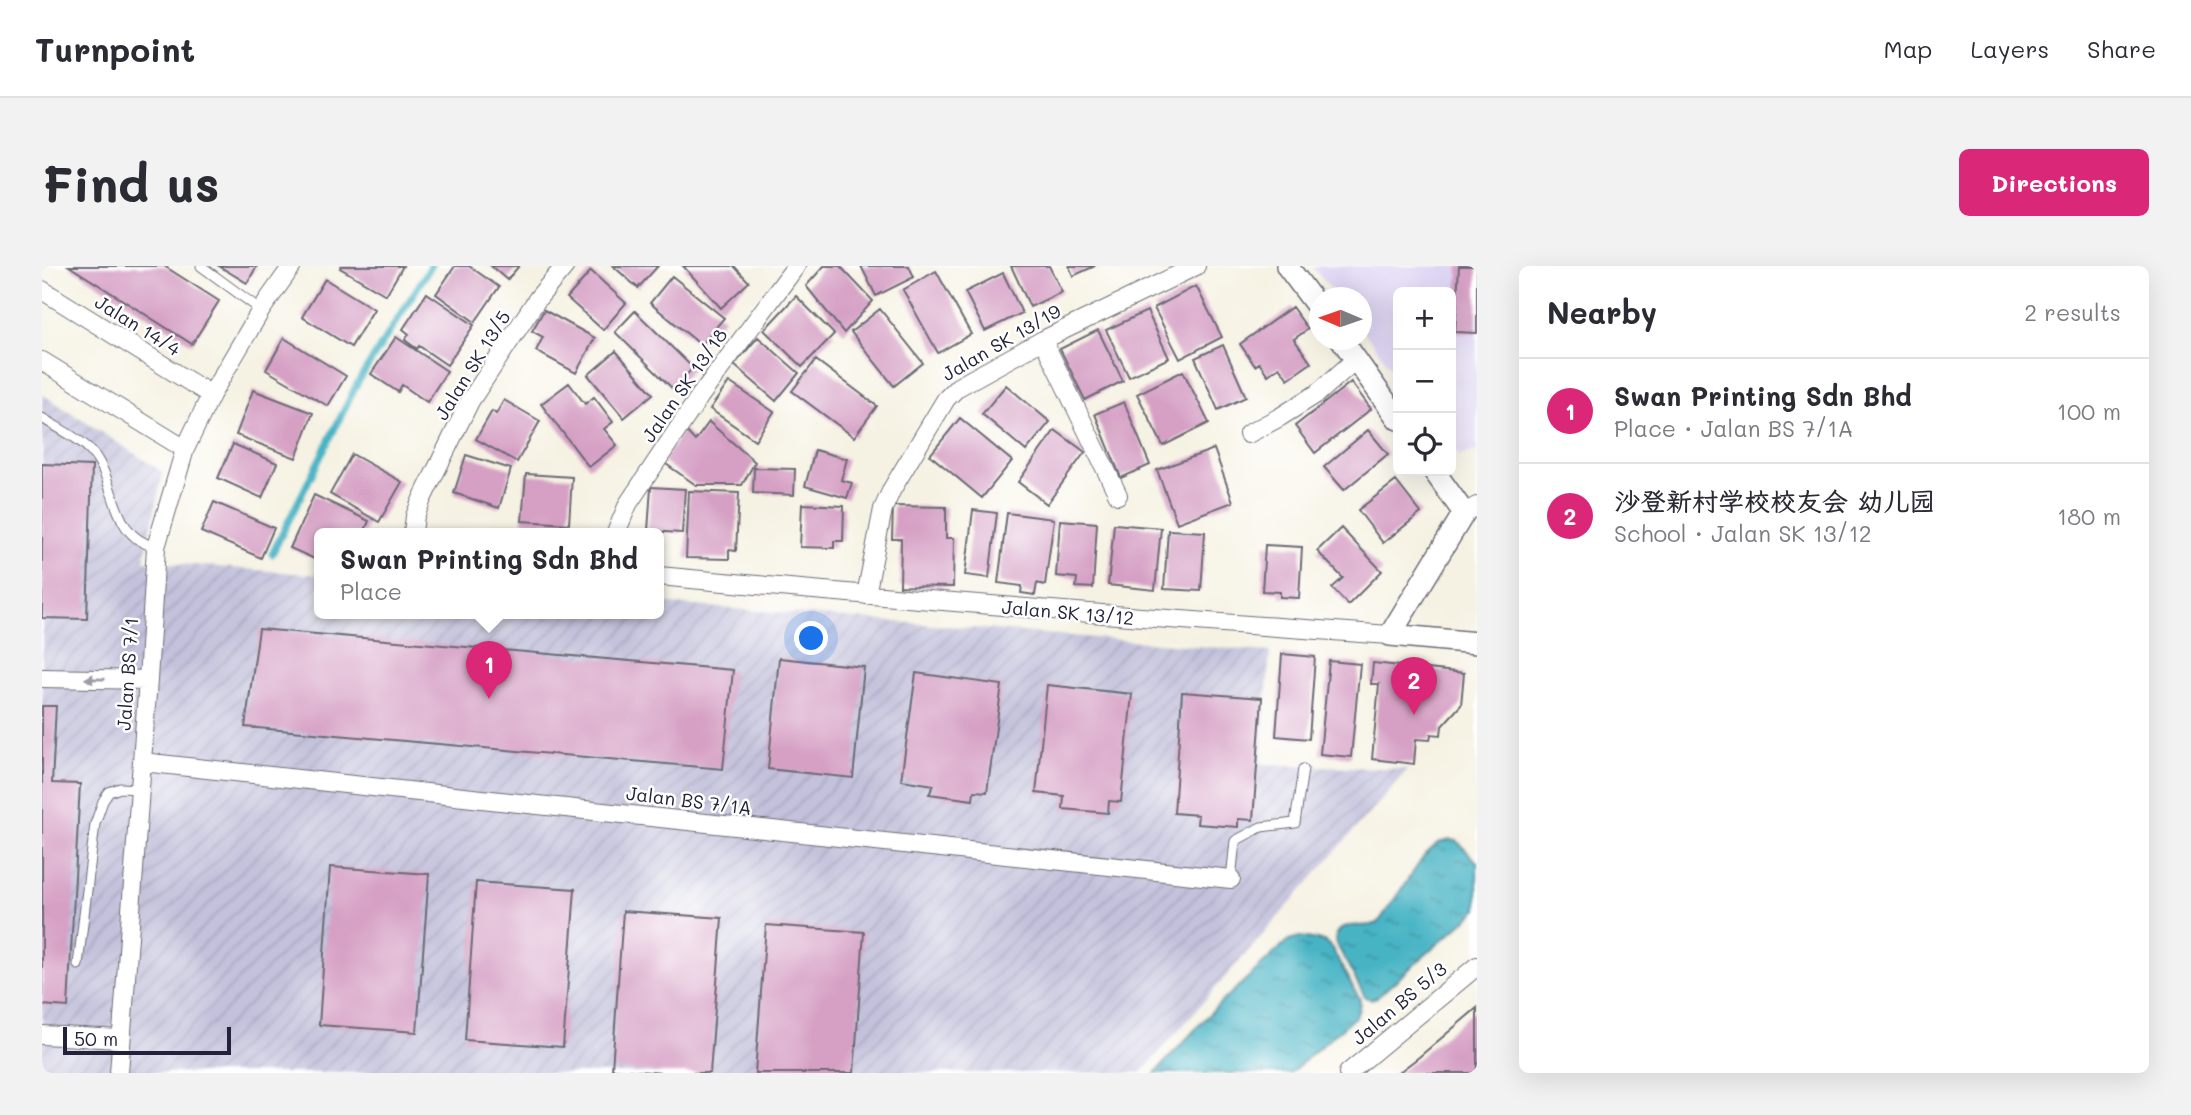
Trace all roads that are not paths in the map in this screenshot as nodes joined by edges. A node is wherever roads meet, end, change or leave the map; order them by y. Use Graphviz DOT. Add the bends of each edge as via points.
graph roads {
  1 [pos="201,266"];
  2 [pos="292,266"];
  3 [pos="565,266"];
  4 [pos="796,266"];
  5 [pos="1196,266"];
  6 [pos="1287,266"];
  7 [pos="42,290"];
  8 [pos="1309,295"];
  9 [pos="261,310"];
  10 [pos="1042,340"];
  11 [pos="1349,350"];
  12 [pos="1356,359"];
  13 [pos="42,361"];
  14 [pos="211,395"];
  15 [pos="1394,413"];
  16 [pos="42,418"];
  17 [pos="1248,435"];
  18 [pos="185,449"];
  19 [pos="1439,476"];
  20 [pos="1118,495"];
  21 [pos="1471,510"];
  22 [pos="414,528"];
  23 [pos="618,528"];
  24 [pos="156,547"];
  25 [pos="664,576"];
  26 [pos="866,595"];
  27 [pos="1390,635"];
  28 [pos="1477,643"];
  29 [pos="42,678"];
  30 [pos="148,680"];
  31 [pos="142,762"];
  32 [pos="1303,769"];
  33 [pos="140,789"];
  34 [pos="1231,879"];
  35 [pos="78,965"];
  36 [pos="1477,966"];
  37 [pos="42,1035"];
  38 [pos="121,1039"];
  39 [pos="119,1073"];
  40 [pos="1348,1073"];
  1 -- 9 [label="lane"];
  2 -- 9 [label="street, Jalan BS 7/1"];
  3 -- 22 [label="street, Jalan SK 13/5" via="538,298 470,401 422,499"];
  4 -- 23 [label="street, Jalan SK 13/18" via="700,396 628,504"];
  5 -- 10 [label="street, Jalan SK 13/19"];
  6 -- 8 [label="street"];
  7 -- 14 [label="street, Jalan 14/4"];
  9 -- 14 [label="street, Jalan BS 7/1"];
  10 -- 20 [label="street"];
  10 -- 26 [label="street, Jalan SK 13/19" via="946,398 883,509"];
  11 -- 12 [label="street"];
  12 -- 15 [label="street"];
  12 -- 17 [label="street" via="1318,393"];
  13 -- 18 [label="street"];
  14 -- 18 [label="street, Jalan BS 7/1"];
  16 -- 24 [label="lane" via="89,448 103,470 122,524 133,537"];
  18 -- 24 [label="street, Jalan BS 7/1"];
  19 -- 21 [label="street"];
  21 -- 27 [label="street"];
  24 -- 30 [label="street, Jalan BS 7/1"];
  25 -- 26 [label="street, Jalan SK 13/12"];
  26 -- 27 [label="street, Jalan SK 13/12"];
  27 -- 28 [label="street, Jalan SK 13/12"];
  30 -- 29 [label="street, one-way"];
  30 -- 31 [label="street, Jalan BS 7/1"];
  31 -- 33 [label="street, Jalan BS 7/1"];
  31 -- 34 [label="street, Jalan BS 7/1A"];
  32 -- 34 [label="lane" via="1295,823 1261,827 1235,841"];
  33 -- 35 [label="lane" via="120,788 109,792 103,801 95,824"];
  33 -- 38 [label="street, Jalan BS 7/1"];
  36 -- 40 [label="street, Jalan BS 5/3"];
  37 -- 38 [label="street"];
  38 -- 39 [label="street, Jalan BS 7/1"];
}
